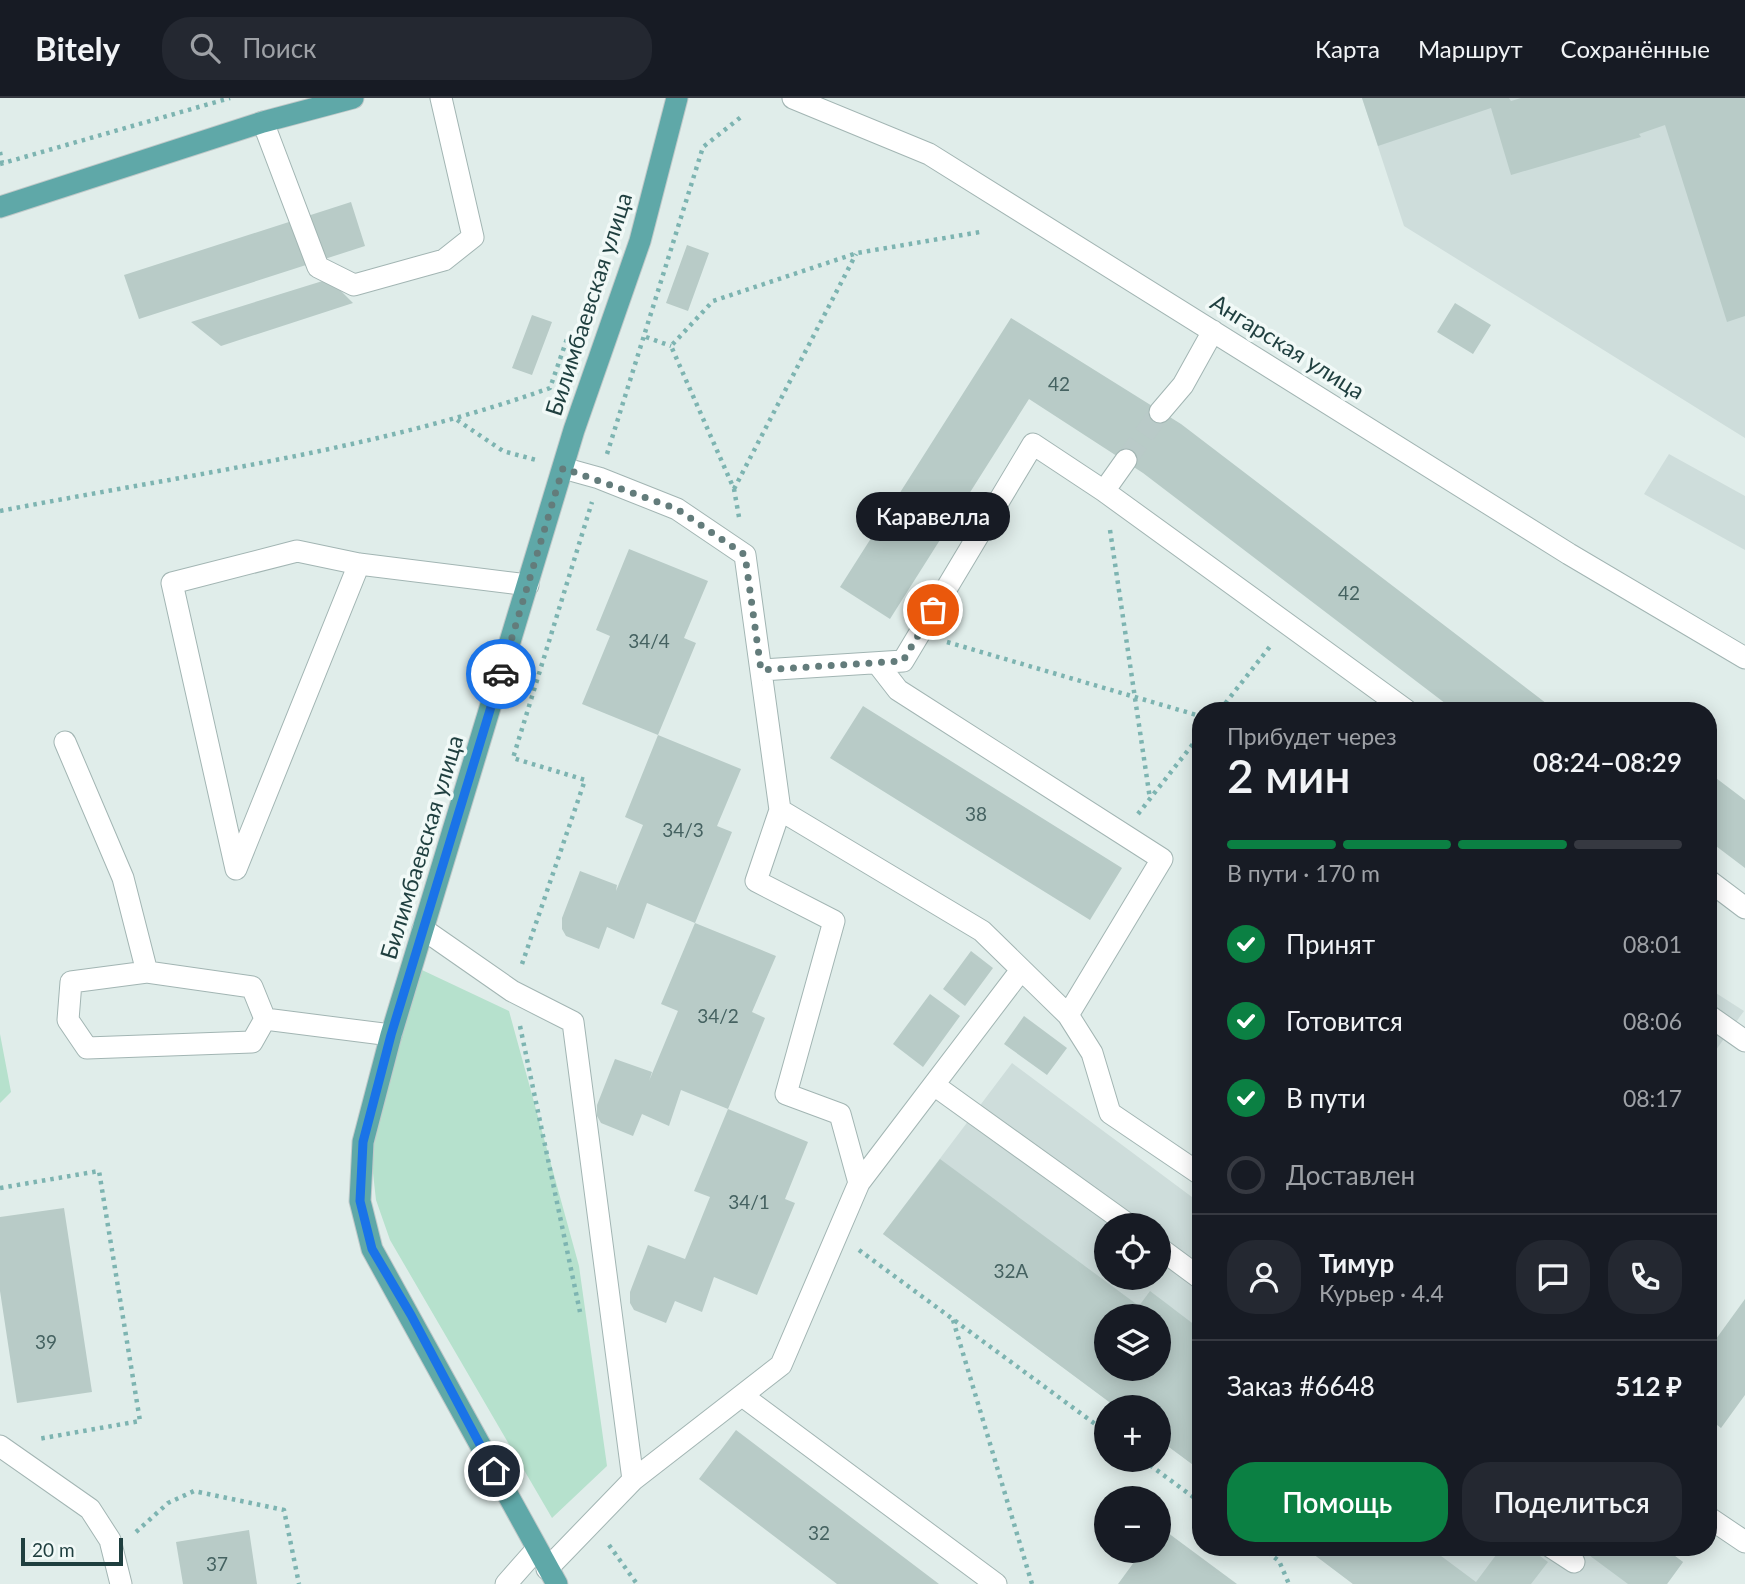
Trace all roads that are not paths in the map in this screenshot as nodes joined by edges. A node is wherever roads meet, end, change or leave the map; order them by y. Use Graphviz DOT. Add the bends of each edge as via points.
graph roads {
  1 [pos="353,98"];
  2 [pos="441,98"];
  3 [pos="677,98"];
  4 [pos="793,98"];
  5 [pos="263,122"];
  6 [pos="0,207"];
  7 [pos="1213,331"];
  8 [pos="1160,412"];
  9 [pos="1126,460"];
  10 [pos="563,468"];
  11 [pos="1104,491"];
  12 [pos="359,564"];
  13 [pos="528,584"];
  14 [pos="1745,658"];
  15 [pos="877,663"];
  16 [pos="761,670"];
  17 [pos="1395,702"];
  18 [pos="65,742"];
  19 [pos="780,810"];
  20 [pos="1717,887"];
  21 [pos="1745,908"];
  22 [pos="423,929"];
  23 [pos="1021,970"];
  24 [pos="147,972"];
  25 [pos="1068,1015"];
  26 [pos="265,1019"];
  27 [pos="1717,1022"];
  28 [pos="391,1035"];
  29 [pos="1745,1041"];
  30 [pos="934,1085"];
  31 [pos="1192,1169"];
  32 [pos="859,1183"];
  33 [pos="1112,1213"];
  34 [pos="1171,1257"];
  35 [pos="1192,1272"];
  36 [pos="744,1397"];
  37 [pos="0,1446"];
  38 [pos="633,1480"];
  39 [pos="1717,1523"];
  40 [pos="1745,1542"];
  41 [pos="536,1550"];
  42 [pos="1565,1556"];
  43 [pos="1574,1562"];
  44 [pos="552,1576"];
  45 [pos="121,1584"];
  46 [pos="506,1584"];
  47 [pos="996,1584"];
  1 -- 5 [label="main road"];
  2 -- 5 [label="street" via="472,237 444,260 354,285 318,268"];
  3 -- 10 [label="main road, Билимбаевская улица" via="640,241"];
  4 -- 7 [label="street, Ангарская улица" via="929,154"];
  5 -- 6 [label="main road"];
  7 -- 8 [label="street" via="1182,385"];
  7 -- 14 [label="street, Ангарская улица" via="1569,554"];
  9 -- 11 [label="street"];
  10 -- 13 [label="main road, Билимбаевская улица"];
  10 -- 16 [label="street" via="677,509 745,555"];
  11 -- 15 [label="street" via="1033,444 903,661"];
  11 -- 17 [label="street"];
  12 -- 12 [label="street" via="297,551 172,583 236,869"];
  12 -- 13 [label="street"];
  13 -- 22 [label="main road, Билимбаевская улица"];
  15 -- 16 [label="street"];
  15 -- 25 [label="street" via="898,690 1162,859"];
  16 -- 19 [label="street"];
  18 -- 24 [label="street" via="123,878"];
  19 -- 23 [label="street" via="982,930"];
  19 -- 32 [label="street" via="756,881 834,921 786,1094 840,1114"];
  20 -- 21 [label="street"];
  22 -- 28 [label="main road, Билимбаевская улица"];
  22 -- 38 [label="street" via="512,991 573,1022"];
  23 -- 25 [label="street"];
  23 -- 30 [label="street"];
  24 -- 26 [label="street" via="252,987"];
  24 -- 26 [label="street" via="71,982 68,1020 87,1048 252,1042"];
  25 -- 31 [label="street" via="1092,1053 1110,1113"];
  26 -- 28 [label="street"];
  27 -- 29 [label="street"];
  28 -- 41 [label="main road, Билимбаевская улица" via="363,1142 360,1201 372,1249"];
  30 -- 32 [label="street"];
  30 -- 33 [label="street"];
  32 -- 36 [label="street" via="781,1365"];
  34 -- 35 [label="street"];
  36 -- 38 [label="street"];
  36 -- 47 [label="street"];
  37 -- 45 [label="street" via="90,1509 110,1539"];
  38 -- 44 [label="street"];
  39 -- 40 [label="street"];
  41 -- 44 [label="main road, Билимбаевская улица"];
  41 -- 46 [label="street"];
  42 -- 43 [label="street"];
}
